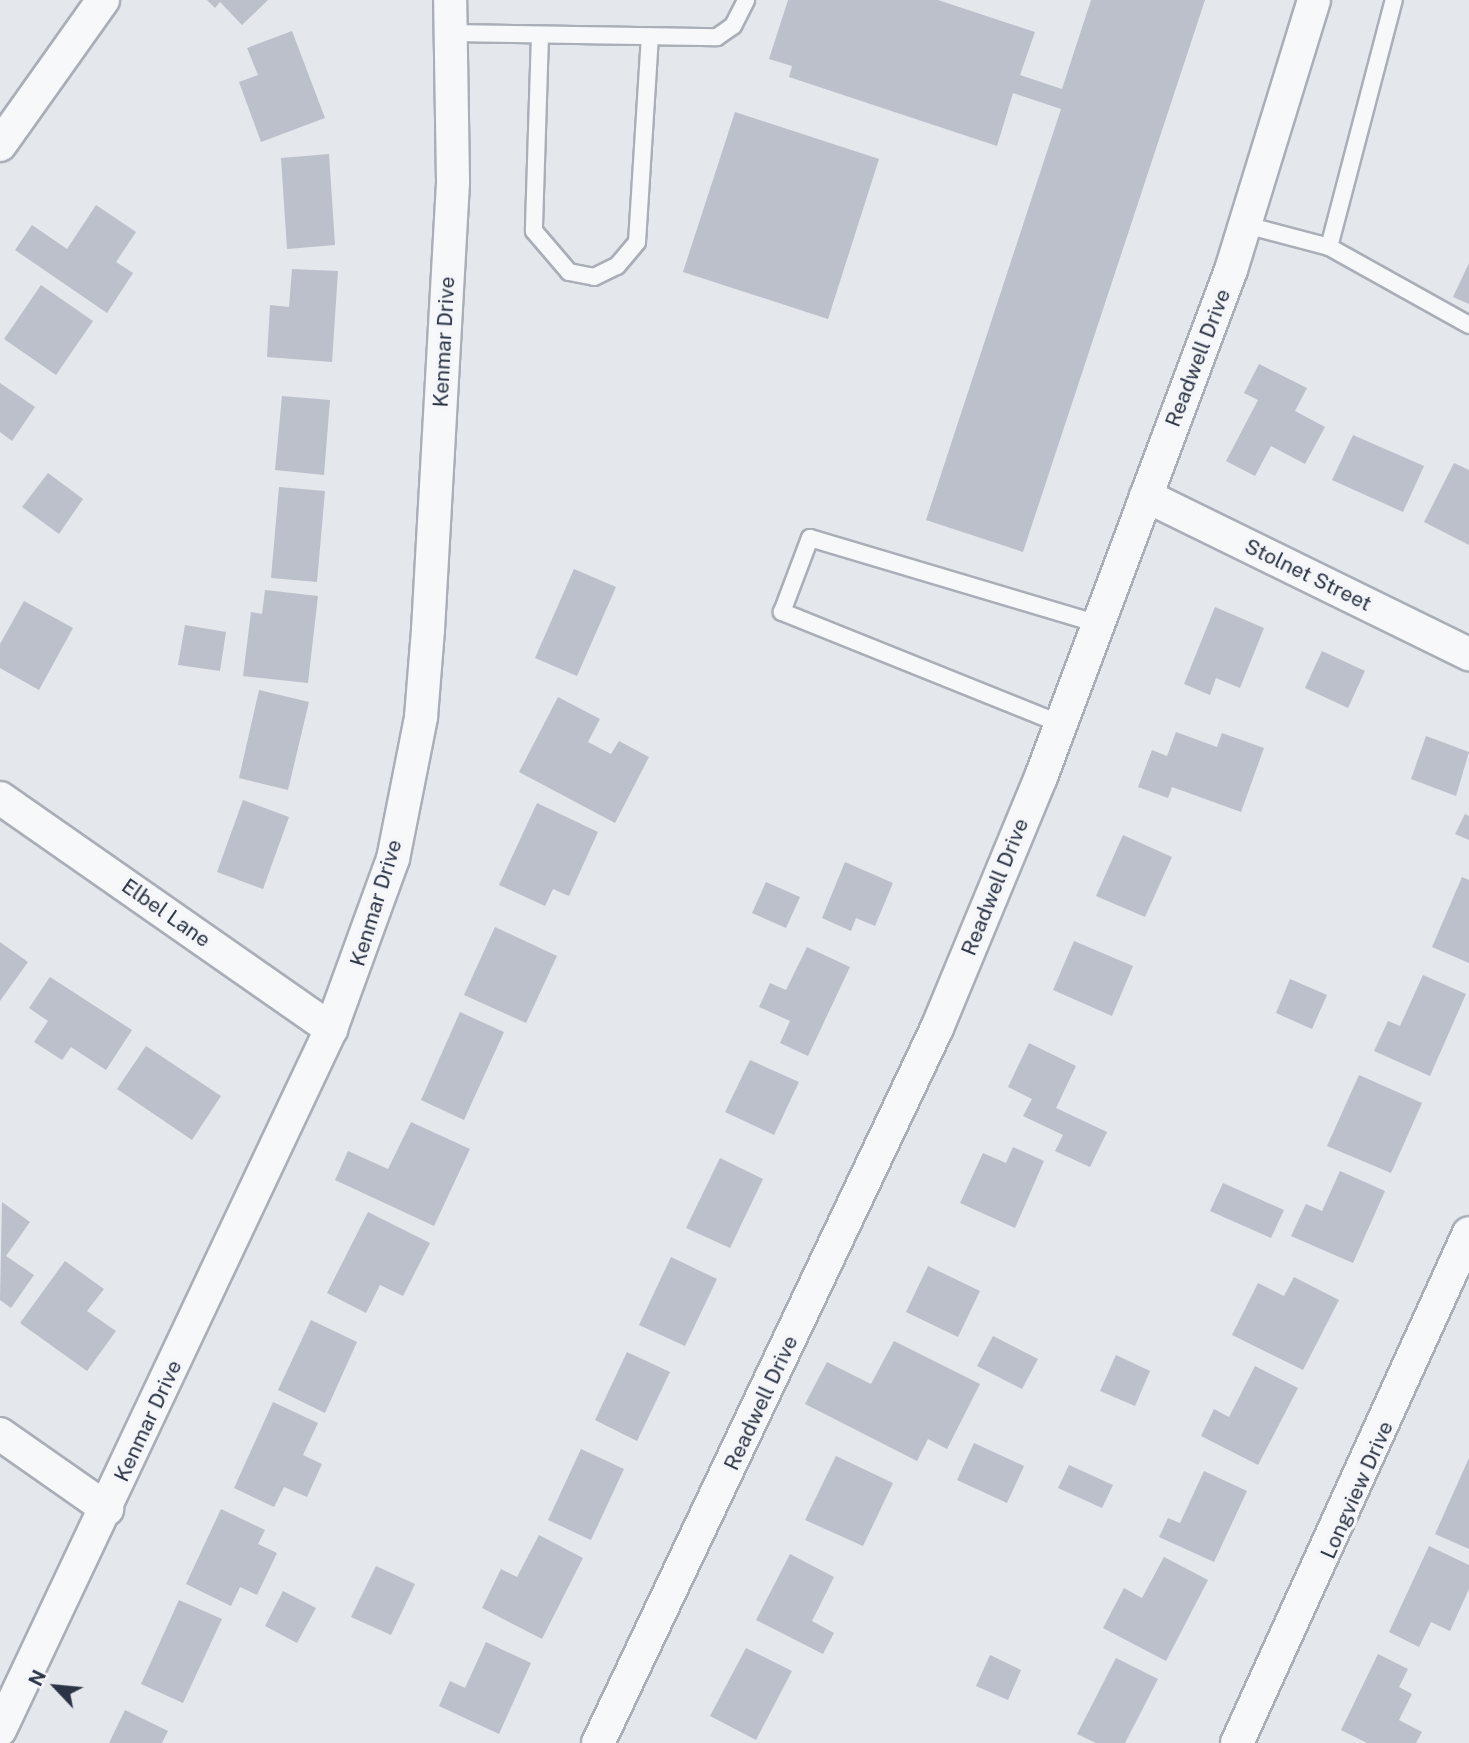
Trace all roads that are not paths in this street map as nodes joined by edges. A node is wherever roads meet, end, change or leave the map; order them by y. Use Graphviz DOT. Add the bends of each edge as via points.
graph roads {
  1 [pos="103,0"];
  2 [pos="450,0"];
  3 [pos="746,0"];
  4 [pos="1314,0"];
  5 [pos="1394,0"];
  6 [pos="451,33"];
  7 [pos="540,35"];
  8 [pos="650,36"];
  9 [pos="0,145"];
  10 [pos="1246,225"];
  11 [pos="1328,247"];
  12 [pos="1469,325"];
  13 [pos="1146,496"];
  14 [pos="1098,624"];
  15 [pos="1469,654"];
  16 [pos="1060,724"];
  17 [pos="0,798"];
  18 [pos="331,1029"];
  19 [pos="1469,1233"];
  20 [pos="0,1433"];
  21 [pos="107,1509"];
  22 [pos="0,1730"];
  23 [pos="598,1743"];
  24 [pos="1237,1743"];
  1 -- 9 [label="street"];
  2 -- 6 [label="street, Kenmar Drive"];
  3 -- 8 [label="lane" via="733,26 717,37"];
  4 -- 10 [label="street, Readwell Drive"];
  5 -- 11 [label="lane"];
  6 -- 7 [label="lane"];
  6 -- 18 [label="street, Kenmar Drive" via="453,182 421,717 393,859"];
  7 -- 8 [label="lane"];
  7 -- 8 [label="lane" via="534,231 569,272 594,277 617,266 637,242"];
  10 -- 11 [label="lane"];
  10 -- 13 [label="street, Readwell Drive"];
  11 -- 12 [label="lane"];
  13 -- 14 [label="street, Readwell Drive"];
  13 -- 15 [label="street, Stolnet Street"];
  14 -- 16 [label="street, Readwell Drive"];
  14 -- 16 [label="lane" via="810,538 782,612"];
  16 -- 23 [label="street, Readwell Drive" via="937,1028"];
  17 -- 18 [label="street, Elbel Lane"];
  18 -- 21 [label="street, Kenmar Drive"];
  19 -- 24 [label="street, Longview Drive"];
  20 -- 21 [label="street"];
  21 -- 22 [label="street, Kenmar Drive"];
}
